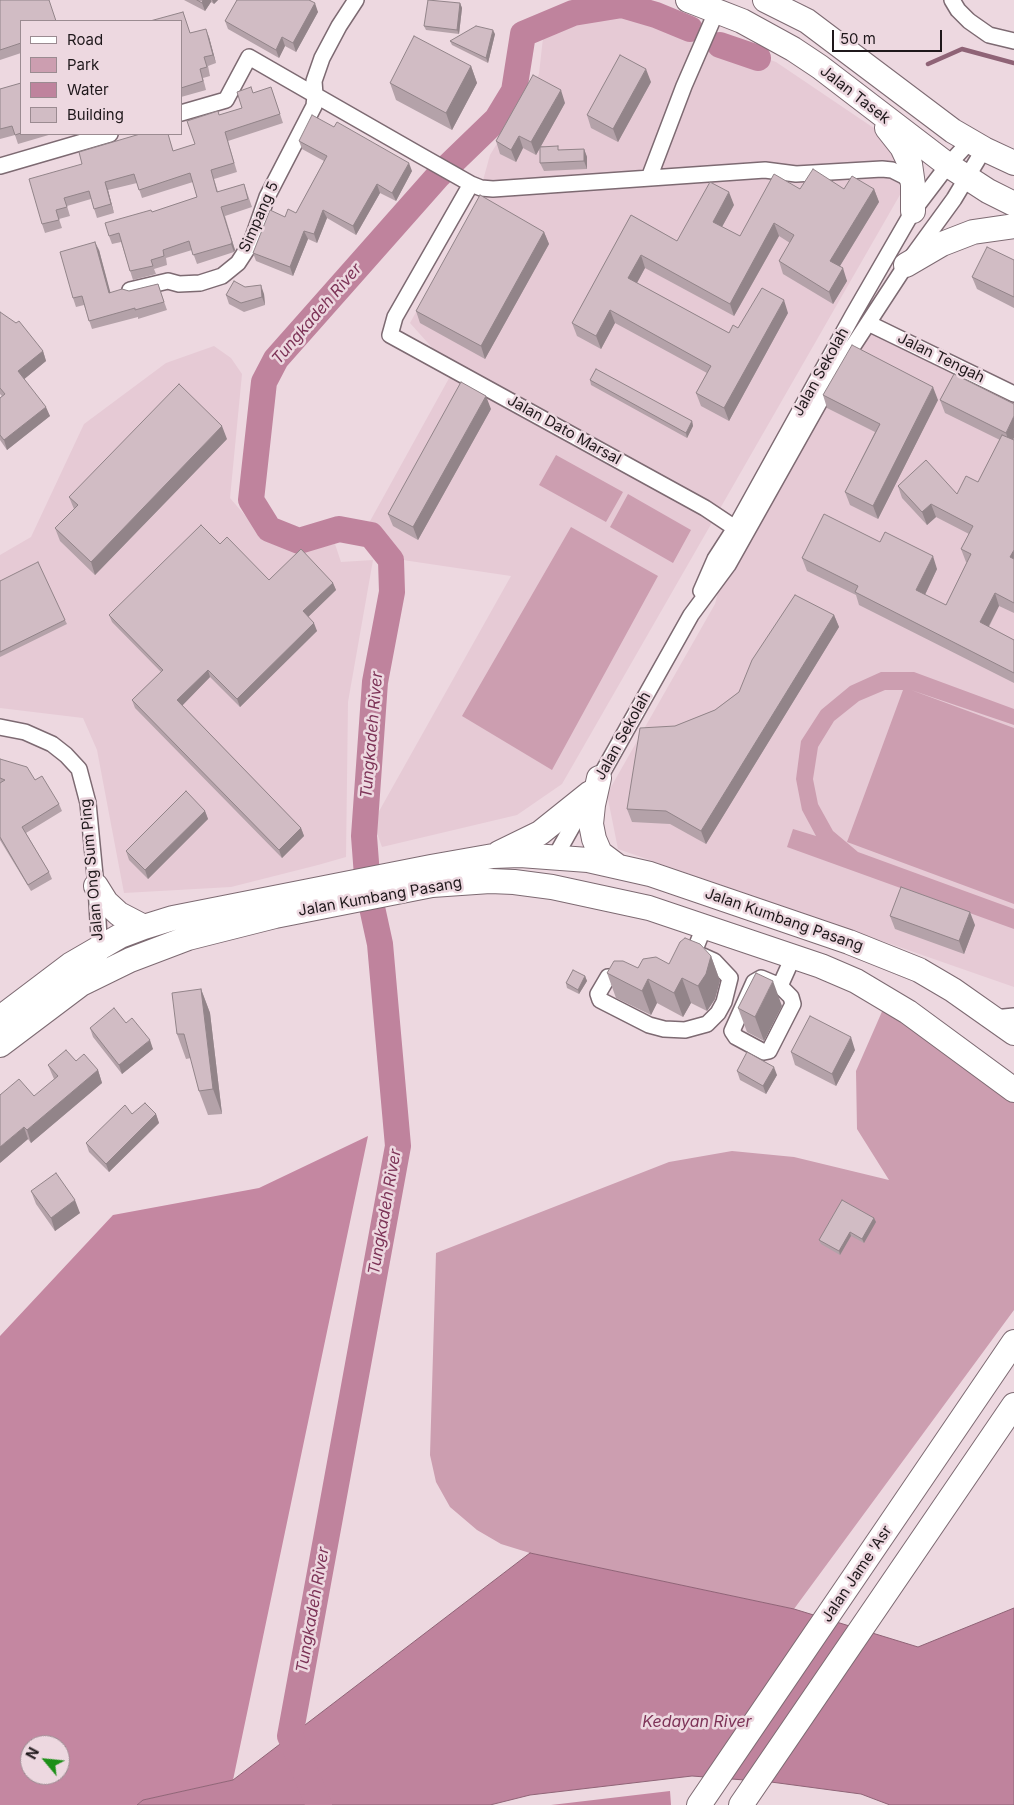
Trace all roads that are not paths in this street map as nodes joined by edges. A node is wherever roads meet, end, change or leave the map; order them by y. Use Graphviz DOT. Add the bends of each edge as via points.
graph roads {
  1 [pos="356,0"];
  2 [pos="688,0"];
  3 [pos="765,0"];
  4 [pos="952,0"];
  5 [pos="718,10"];
  6 [pos="1014,41"];
  7 [pos="876,73"];
  8 [pos="316,95"];
  9 [pos="866,104"];
  10 [pos="182,113"];
  11 [pos="107,135"];
  12 [pos="977,145"];
  13 [pos="1014,163"];
  14 [pos="0,166"];
  15 [pos="958,172"];
  16 [pos="650,178"];
  17 [pos="465,180"];
  18 [pos="913,185"];
  19 [pos="1014,204"];
  20 [pos="913,211"];
  21 [pos="1014,226"];
  22 [pos="906,265"];
  23 [pos="130,290"];
  24 [pos="868,322"];
  25 [pos="1014,394"];
  26 [pos="735,528"];
  27 [pos="691,615"];
  28 [pos="0,727"];
  29 [pos="595,785"];
  30 [pos="493,856"];
  31 [pos="555,857"];
  32 [pos="616,865"];
  33 [pos="490,880"];
  34 [pos="400,883"];
  35 [pos="96,886"];
  36 [pos="334,895"];
  37 [pos="649,908"];
  38 [pos="144,927"];
  39 [pos="704,927"];
  40 [pos="99,948"];
  41 [pos="694,952"];
  42 [pos="793,957"];
  43 [pos="676,967"];
  44 [pos="101,974"];
  45 [pos="646,975"];
  46 [pos="780,986"];
  47 [pos="1004,1017"];
  48 [pos="0,1018"];
  49 [pos="1014,1033"];
  50 [pos="0,1045"];
  51 [pos="1014,1090"];
  52 [pos="1014,1342"];
  53 [pos="1014,1405"];
  54 [pos="699,1805"];
  55 [pos="741,1805"];
  1 -- 8 [label="street, Simpang 5" via="322,58 314,81"];
  2 -- 5 [label="main road, Jalan Tasek"];
  3 -- 7 [label="main road, Jalan Tasek" via="807,21"];
  4 -- 6 [label="street" via="969,22 989,35"];
  5 -- 9 [label="main road, Jalan Tasek" via="793,49"];
  5 -- 16 [label="street" via="684,86"];
  7 -- 9 [label="main road"];
  7 -- 12 [label="main road, Jalan Tasek" via="940,123"];
  8 -- 10 [label="street" via="249,57 226,100"];
  8 -- 17 [label="street"];
  8 -- 23 [label="street, Simpang 5" via="314,106 267,197 251,243 238,263 222,276 200,283 168,281"];
  9 -- 15 [label="main road, Jalan Tasek"];
  9 -- 18 [label="main road" via="906,156"];
  11 -- 14 [label="street"];
  12 -- 13 [label="main road, Jalan Tasek"];
  12 -- 15 [label="street, Jalan Sekolah"];
  12 -- 15 [label="street, Jalan Sekolah"];
  15 -- 19 [label="main road, Jalan Tasek"];
  15 -- 20 [label="street, Jalan Sekolah"];
  15 -- 22 [label="street, Jalan Sekolah"];
  16 -- 17 [label="street" via="493,188 481,188"];
  16 -- 18 [label="street" via="766,170 796,174 882,169 904,176"];
  17 -- 26 [label="street, Jalan Dato Marsal" via="395,317 390,335"];
  18 -- 20 [label="main road"];
  20 -- 26 [label="street, Jalan Sekolah"];
  21 -- 22 [label="main road" via="973,232 942,244"];
  22 -- 24 [label="street, Jalan Sekolah"];
  24 -- 25 [label="street, Jalan Tengah"];
  24 -- 27 [label="street, Jalan Sekolah" via="838,369 728,565"];
  26 -- 27 [label="street, Jalan Sekolah" via="715,559"];
  27 -- 29 [label="street, Jalan Sekolah"];
  28 -- 35 [label="street, Jalan Ong Sum Ping" via="25,732 52,744 79,769 88,803"];
  29 -- 30 [label="main road" via="540,833"];
  29 -- 31 [label="street, Jalan Sekolah"];
  29 -- 32 [label="main road" via="591,824 594,839 600,853"];
  30 -- 31 [label="main road, Jalan Kumbang Pasang"];
  30 -- 34 [label="main road, Jalan Kumbang Pasang"];
  31 -- 32 [label="main road, Jalan Kumbang Pasang"];
  31 -- 33 [label="main road" via="533,868"];
  31 -- 37 [label="main road" via="566,871 576,877 621,892"];
  32 -- 47 [label="main road, Jalan Kumbang Pasang" via="885,956 919,970"];
  33 -- 34 [label="main road, Jalan Kumbang Pasang"];
  33 -- 37 [label="main road, Jalan Kumbang Pasang" via="552,887"];
  34 -- 36 [label="main road, Jalan Kumbang Pasang"];
  35 -- 38 [label="main road" via="119,914"];
  35 -- 40 [label="street, Jalan Ong Sum Ping"];
  36 -- 38 [label="main road, Jalan Kumbang Pasang" via="173,918"];
  36 -- 44 [label="main road, Jalan Kumbang Pasang" via="275,916 188,938"];
  37 -- 39 [label="main road, Jalan Kumbang Pasang"];
  38 -- 40 [label="main road, Jalan Kumbang Pasang"];
  39 -- 41 [label="street"];
  39 -- 42 [label="main road, Jalan Kumbang Pasang"];
  40 -- 44 [label="street, Jalan Ong Sum Ping"];
  40 -- 48 [label="main road, Jalan Kumbang Pasang" via="70,965"];
  41 -- 43 [label="street"];
  41 -- 45 [label="street" via="714,961 730,978 724,1002 707,1024 685,1030 664,1029 648,1025 598,997 608,977"];
  42 -- 46 [label="street"];
  42 -- 51 [label="main road, Jalan Kumbang Pasang" via="822,966 883,996"];
  44 -- 50 [label="main road, Jalan Kumbang Pasang" via="80,984"];
  46 -- 46 [label="street" via="757,979 732,1031 736,1037 764,1052 769,1051 793,1004"];
  47 -- 49 [label="main road, Jalan Kumbang Pasang"];
  52 -- 54 [label="main road, Jalan Jame 'Asr"];
  53 -- 55 [label="main road"];
}
